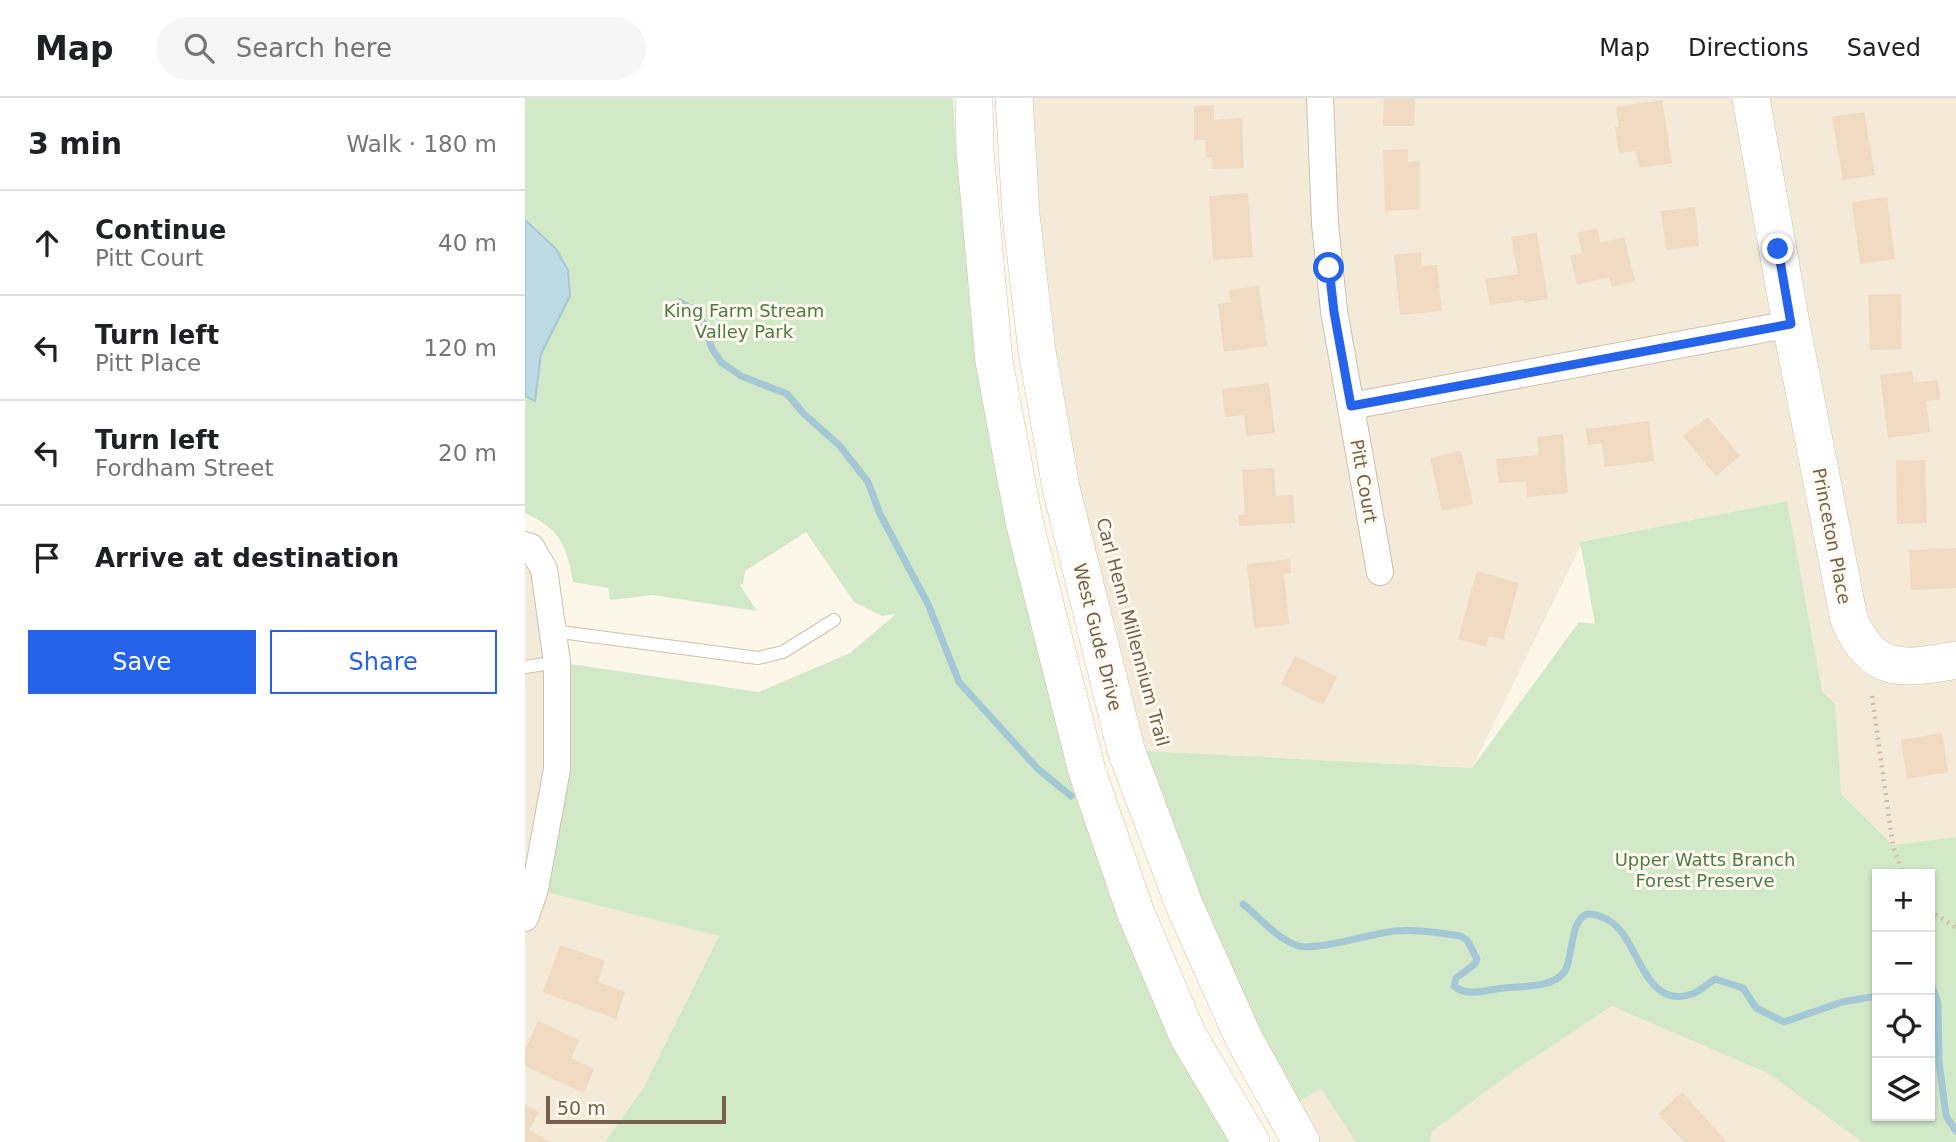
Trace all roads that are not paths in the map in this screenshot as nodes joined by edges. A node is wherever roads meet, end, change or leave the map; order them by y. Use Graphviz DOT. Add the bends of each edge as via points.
graph roads {
  1 [pos="974,98"];
  2 [pos="1014,98"];
  3 [pos="1320,98"];
  4 [pos="1751,98"];
  5 [pos="1791,324"];
  6 [pos="1351,406"];
  7 [pos="528,546"];
  8 [pos="1380,572"];
  9 [pos="834,620"];
  10 [pos="553,631"];
  11 [pos="1956,660"];
  12 [pos="557,662"];
  13 [pos="525,667"];
  14 [pos="525,918"];
  15 [pos="1283,1110"];
  16 [pos="1242,1139"];
  17 [pos="1300,1142"];
  1 -- 16 [label="main road" via="994,361 1024,522 1087,771 1135,912 1188,1036"];
  2 -- 15 [label="main road, West Gude Drive" via="1021,215 1037,351 1061,488 1126,750 1185,907 1244,1038"];
  3 -- 6 [label="street, Pitt Court" via="1325,224 1334,312"];
  4 -- 5 [label="main road, Princeton Place"];
  5 -- 6 [label="street"];
  5 -- 11 [label="main road, Princeton Place" via="1849,619 1857,638 1875,657 1899,667"];
  6 -- 8 [label="street, Pitt Court"];
  7 -- 10 [label="street" via="544,569"];
  9 -- 10 [label="lane" via="783,652 758,658"];
  10 -- 12 [label="street"];
  12 -- 13 [label="lane"];
  12 -- 14 [label="street" via="557,769 535,889"];
  15 -- 16 [label="main road"];
  15 -- 17 [label="main road, West Gude Drive"];
}
